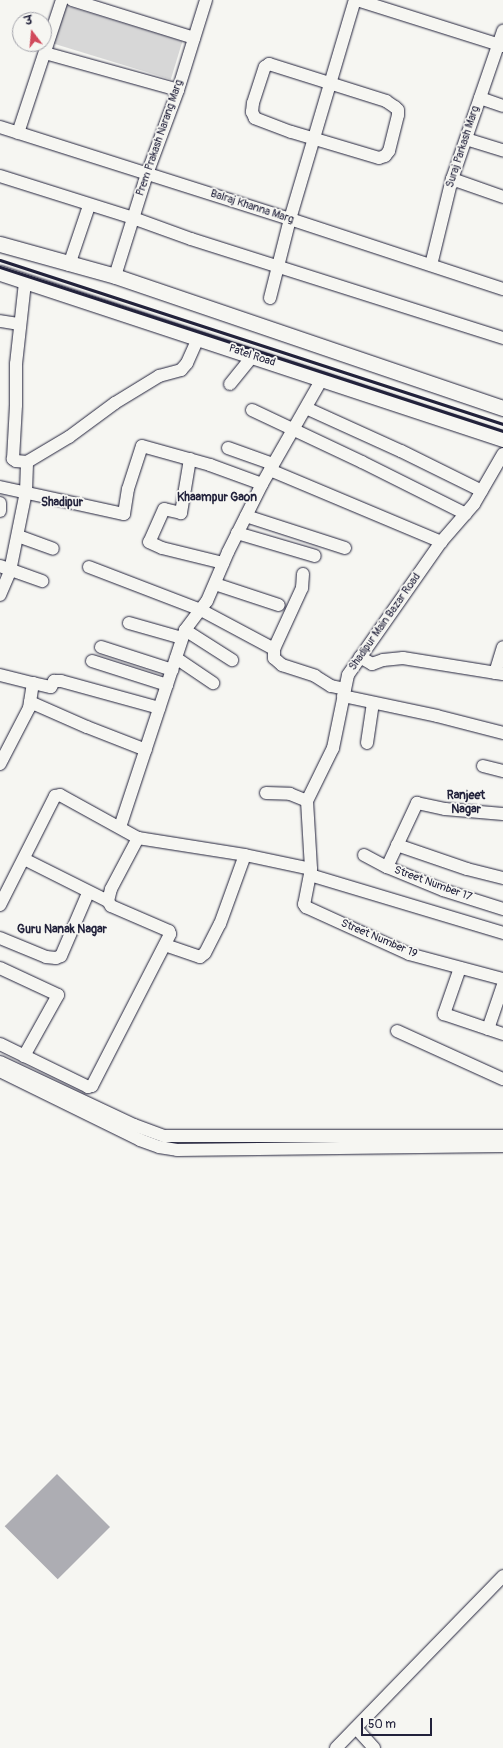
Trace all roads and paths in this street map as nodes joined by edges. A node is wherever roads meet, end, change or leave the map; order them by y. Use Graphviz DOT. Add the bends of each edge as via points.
graph roads {
  1 [pos="62,0"];
  2 [pos="72,0"];
  3 [pos="206,0"];
  4 [pos="356,0"];
  5 [pos="503,30"];
  6 [pos="194,38"];
  7 [pos="501,45"];
  8 [pos="45,53"];
  9 [pos="330,84"];
  10 [pos="178,90"];
  11 [pos="480,98"];
  12 [pos="503,106"];
  13 [pos="0,127"];
  14 [pos="18,133"];
  15 [pos="314,138"];
  16 [pos="466,139"];
  17 [pos="503,150"];
  18 [pos="146,174"];
  19 [pos="0,176"];
  20 [pos="452,179"];
  21 [pos="503,197"];
  22 [pos="89,206"];
  23 [pos="133,218"];
  24 [pos="290,219"];
  25 [pos="0,244"];
  26 [pos="69,265"];
  27 [pos="431,265"];
  28 [pos="278,266"];
  29 [pos="0,273"];
  30 [pos="115,276"];
  31 [pos="25,282"];
  32 [pos="503,289"];
  33 [pos="270,298"];
  34 [pos="0,321"];
  35 [pos="20,324"];
  36 [pos="198,338"];
  37 [pos="503,338"];
  38 [pos="254,356"];
  39 [pos="322,379"];
  40 [pos="230,384"];
  41 [pos="306,408"];
  42 [pos="503,408"];
  43 [pos="252,410"];
  44 [pos="293,430"];
  45 [pos="503,439"];
  46 [pos="228,448"];
  47 [pos="503,454"];
  48 [pos="190,459"];
  49 [pos="27,462"];
  50 [pos="272,467"];
  51 [pos="262,484"];
  52 [pos="0,487"];
  53 [pos="482,491"];
  54 [pos="26,492"];
  55 [pos="0,503"];
  56 [pos="0,511"];
  57 [pos="466,514"];
  58 [pos="246,516"];
  59 [pos="237,533"];
  60 [pos="18,536"];
  61 [pos="441,542"];
  62 [pos="345,548"];
  63 [pos="53,549"];
  64 [pos="315,556"];
  65 [pos="223,563"];
  66 [pos="90,567"];
  67 [pos="5,569"];
  68 [pos="303,574"];
  69 [pos="42,581"];
  70 [pos="215,584"];
  71 [pos="0,595"];
  72 [pos="278,605"];
  73 [pos="201,610"];
  74 [pos="129,623"];
  75 [pos="184,634"];
  76 [pos="101,647"];
  77 [pos="503,647"];
  78 [pos="274,649"];
  79 [pos="360,657"];
  80 [pos="232,660"];
  81 [pos="92,661"];
  82 [pos="174,664"];
  83 [pos="499,673"];
  84 [pos="0,675"];
  85 [pos="33,683"];
  86 [pos="213,683"];
  87 [pos="167,685"];
  88 [pos="344,693"];
  89 [pos="30,702"];
  90 [pos="373,702"];
  91 [pos="159,708"];
  92 [pos="503,733"];
  93 [pos="367,743"];
  94 [pos="146,750"];
  95 [pos="0,764"];
  96 [pos="483,766"];
  97 [pos="503,771"];
  98 [pos="266,793"];
  99 [pos="307,800"];
  100 [pos="503,814"];
  101 [pos="120,827"];
  102 [pos="138,838"];
  103 [pos="398,844"];
  104 [pos="244,855"];
  105 [pos="364,855"];
  106 [pos="24,859"];
  107 [pos="387,867"];
  108 [pos="310,872"];
  109 [pos="503,878"];
  110 [pos="88,892"];
  111 [pos="108,901"];
  112 [pos="0,905"];
  113 [pos="304,905"];
  114 [pos="503,909"];
  115 [pos="503,933"];
  116 [pos="0,938"];
  117 [pos="165,945"];
  118 [pos="0,968"];
  119 [pos="460,968"];
  120 [pos="503,979"];
  121 [pos="503,985"];
  122 [pos="488,1029"];
  123 [pos="397,1031"];
  124 [pos="503,1034"];
  125 [pos="0,1044"];
  126 [pos="24,1056"];
  127 [pos="0,1062"];
  128 [pos="0,1071"];
  129 [pos="503,1080"];
  130 [pos="503,1136"];
  131 [pos="503,1146"];
  132 [pos="503,1576"];
  133 [pos="356,1728"];
  134 [pos="336,1748"];
  135 [pos="374,1748"];
  1 -- 8 [label="street"];
  2 -- 6 [label="street"];
  3 -- 6 [label="street, Prem Prakash Narang Marg"];
  4 -- 7 [label="street"];
  4 -- 9 [label="street"];
  5 -- 7 [label="street, Suraj Parkash Marg"];
  6 -- 10 [label="street, Prem Prakash Narang Marg"];
  7 -- 11 [label="street, Suraj Parkash Marg"];
  8 -- 10 [label="street"];
  8 -- 14 [label="street"];
  9 -- 15 [label="street"];
  9 -- 15 [label="street" via="267,65 253,103 252,112 256,118"];
  9 -- 15 [label="street" via="386,101 396,107 398,115 389,151 386,156 379,158"];
  10 -- 18 [label="street, Prem Prakash Narang Marg"];
  11 -- 12 [label="street"];
  11 -- 16 [label="street, Suraj Parkash Marg"];
  13 -- 14 [label="street, Balraj Khanna Marg"];
  14 -- 18 [label="street, Balraj Khanna Marg"];
  15 -- 24 [label="street"];
  16 -- 17 [label="street"];
  16 -- 20 [label="street, Suraj Parkash Marg"];
  18 -- 23 [label="street, Prem Prakash Narang Marg"];
  18 -- 24 [label="street, Balraj Khanna Marg"];
  19 -- 22 [label="street"];
  20 -- 21 [label="street"];
  20 -- 27 [label="street, Suraj Parkash Marg"];
  22 -- 23 [label="street"];
  22 -- 26 [label="street"];
  23 -- 28 [label="street"];
  23 -- 30 [label="street, Prem Prakash Narang Marg"];
  24 -- 27 [label="street, Balraj Khanna Marg"];
  24 -- 28 [label="street"];
  25 -- 26 [label="main road"];
  26 -- 30 [label="main road"];
  27 -- 32 [label="street, Balraj Khanna Marg"];
  28 -- 33 [label="street"];
  28 -- 37 [label="street"];
  29 -- 31 [label="main road, Patel Road"];
  30 -- 42 [label="main road"];
  31 -- 35 [label="street"];
  31 -- 36 [label="main road, Patel Road"];
  34 -- 35 [label="street"];
  35 -- 49 [label="street" via="13,459 16,462"];
  36 -- 38 [label="main road, Patel Road"];
  36 -- 49 [label="street" via="187,363 181,370 159,376"];
  38 -- 39 [label="main road, Patel Road"];
  38 -- 40 [label="street"];
  39 -- 41 [label="street"];
  39 -- 45 [label="main road, Patel Road"];
  41 -- 44 [label="street"];
  41 -- 53 [label="street" via="401,450"];
  43 -- 44 [label="street"];
  44 -- 50 [label="street"];
  44 -- 57 [label="street"];
  46 -- 50 [label="street"];
  47 -- 53 [label="street, Shadipur Main Bazar Road"];
  48 -- 51 [label="street"];
  48 -- 54 [label="street" via="142,446 128,489 124,514"];
  48 -- 65 [label="street" via="181,513 164,509 149,542 162,548"];
  49 -- 54 [label="street"];
  50 -- 51 [label="street"];
  50 -- 61 [label="street"];
  51 -- 58 [label="street"];
  52 -- 54 [label="street"];
  53 -- 57 [label="street, Shadipur Main Bazar Road"];
  54 -- 60 [label="street"];
  55 -- 56 [label="street"];
  57 -- 61 [label="street, Shadipur Main Bazar Road"];
  58 -- 59 [label="street"];
  58 -- 62 [label="street"];
  59 -- 64 [label="street"];
  59 -- 65 [label="street"];
  60 -- 63 [label="street"];
  60 -- 67 [label="street"];
  61 -- 79 [label="street, Shadipur Main Bazar Road"];
  65 -- 70 [label="street"];
  66 -- 73 [label="street"];
  67 -- 69 [label="street"];
  67 -- 71 [label="street"];
  68 -- 78 [label="street" via="302,588"];
  70 -- 72 [label="street"];
  70 -- 73 [label="street"];
  73 -- 75 [label="street"];
  73 -- 78 [label="street"];
  74 -- 75 [label="street"];
  75 -- 80 [label="street"];
  75 -- 82 [label="street"];
  76 -- 82 [label="street"];
  77 -- 83 [label="street"];
  78 -- 88 [label="street" via="272,654 278,663 315,676"];
  79 -- 83 [label="street" via="372,664 403,658"];
  79 -- 88 [label="street, Shadipur Main Bazar Road" via="348,675"];
  81 -- 87 [label="street"];
  82 -- 86 [label="street"];
  82 -- 87 [label="street"];
  84 -- 85 [label="street"];
  85 -- 89 [label="street"];
  85 -- 91 [label="street" via="51,688 54,681 61,681"];
  87 -- 91 [label="street"];
  88 -- 90 [label="street"];
  88 -- 99 [label="street, Shadipur Main Bazar Road" via="333,748"];
  89 -- 94 [label="street"];
  89 -- 95 [label="street" via="13,742"];
  90 -- 92 [label="street"];
  90 -- 93 [label="street"];
  91 -- 94 [label="street"];
  94 -- 101 [label="street"];
  96 -- 97 [label="street"];
  98 -- 99 [label="street" via="290,794"];
  99 -- 108 [label="street, Shadipur Main Bazar Road"];
  100 -- 103 [label="street" via="452,810 417,803"];
  101 -- 102 [label="street"];
  101 -- 106 [label="street" via="57,795 41,821"];
  102 -- 104 [label="street"];
  102 -- 111 [label="street" via="111,890"];
  103 -- 107 [label="street"];
  103 -- 109 [label="street" via="467,869"];
  104 -- 108 [label="street"];
  104 -- 117 [label="street" via="220,924 205,953 200,957"];
  105 -- 107 [label="street, Street Number 17"];
  106 -- 110 [label="street"];
  106 -- 112 [label="street"];
  107 -- 114 [label="street, Street Number 17" via="443,890"];
  108 -- 113 [label="street, Shadipur Main Bazar Road"];
  108 -- 115 [label="street"];
  110 -- 111 [label="street"];
  110 -- 116 [label="street" via="61,956 51,959"];
  111 -- 117 [label="street" via="111,906 169,931 170,936"];
  113 -- 119 [label="street, Street Number 19" via="409,954"];
  117 -- 126 [label="street" via="92,1086 88,1087"];
  118 -- 126 [label="street" via="58,995"];
  119 -- 120 [label="street, Street Number 19"];
  119 -- 122 [label="street" via="444,1014"];
  121 -- 122 [label="street"];
  122 -- 124 [label="street"];
  123 -- 129 [label="street"];
  125 -- 126 [label="street"];
  127 -- 130 [label="street" via="141,1128 165,1136"];
  128 -- 131 [label="street" via="140,1140 177,1150"];
  132 -- 133 [label="street"];
  133 -- 134 [label="street"];
  133 -- 135 [label="street"];
}
